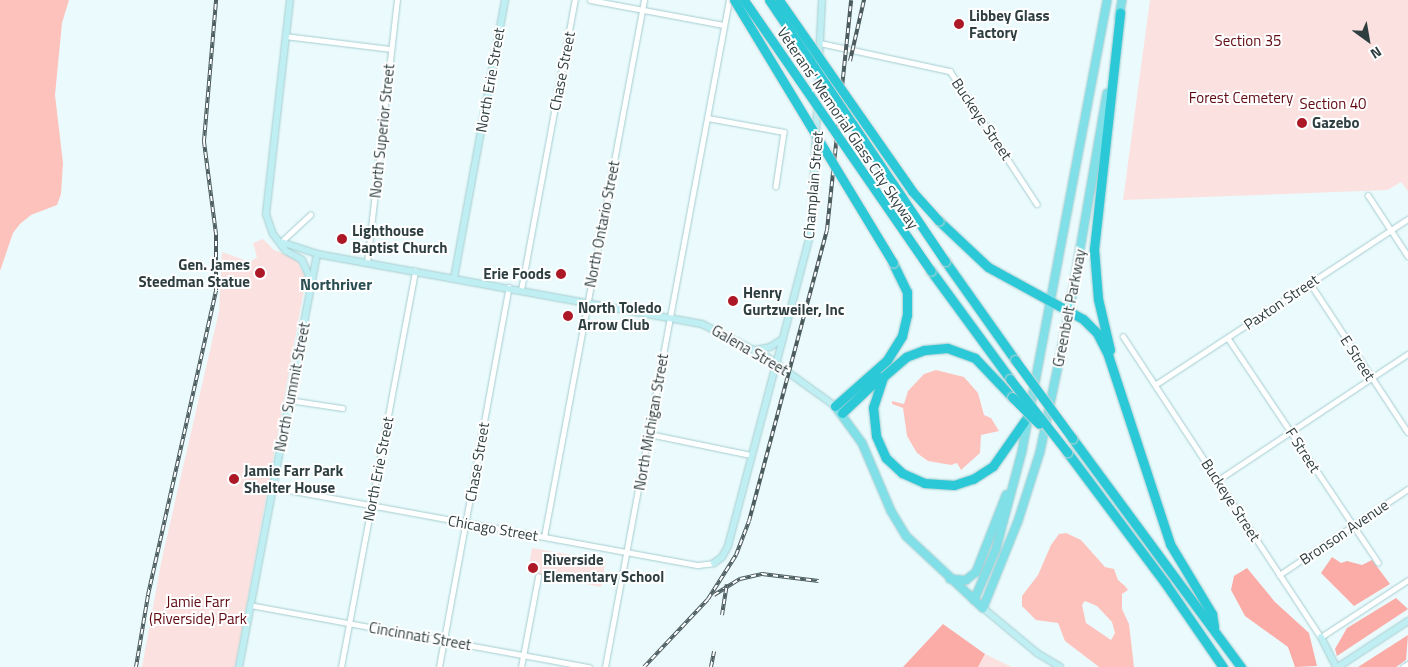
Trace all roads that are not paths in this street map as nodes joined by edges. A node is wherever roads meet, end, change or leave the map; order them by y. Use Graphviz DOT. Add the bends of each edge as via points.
graph roads {
  1 [pos="290,0"];
  2 [pos="397,0"];
  3 [pos="505,0"];
  4 [pos="575,0"];
  5 [pos="590,0"];
  6 [pos="644,0"];
  7 [pos="729,0"];
  8 [pos="734,0"];
  9 [pos="744,0"];
  10 [pos="769,0"];
  11 [pos="779,0"];
  12 [pos="822,0"];
  13 [pos="1107,0"];
  14 [pos="1122,0"];
  15 [pos="642,9"];
  16 [pos="1120,12"];
  17 [pos="724,25"];
  18 [pos="285,36"];
  19 [pos="820,43"];
  20 [pos="391,49"];
  21 [pos="708,118"];
  22 [pos="776,186"];
  23 [pos="1368,195"];
  24 [pos="1038,204"];
  25 [pos="310,215"];
  26 [pos="1408,219"];
  27 [pos="1391,231"];
  28 [pos="281,242"];
  29 [pos="317,254"];
  30 [pos="1408,256"];
  31 [pos="367,263"];
  32 [pos="415,271"];
  33 [pos="454,278"];
  34 [pos="1310,283"];
  35 [pos="312,285"];
  36 [pos="509,287"];
  37 [pos="521,290"];
  38 [pos="1050,301"];
  39 [pos="588,302"];
  40 [pos="1070,312"];
  41 [pos="671,318"];
  42 [pos="1123,336"];
  43 [pos="1228,338"];
  44 [pos="783,339"];
  45 [pos="755,350"];
  46 [pos="1408,354"];
  47 [pos="777,364"];
  48 [pos="888,370"];
  49 [pos="1372,378"];
  50 [pos="1155,385"];
  51 [pos="1121,394"];
  52 [pos="289,400"];
  53 [pos="342,408"];
  54 [pos="839,410"];
  55 [pos="1028,416"];
  56 [pos="1291,432"];
  57 [pos="1408,432"];
  58 [pos="649,434"];
  59 [pos="1022,451"];
  60 [pos="1067,452"];
  61 [pos="751,455"];
  62 [pos="1218,480"];
  63 [pos="272,487"];
  64 [pos="1408,489"];
  65 [pos="372,504"];
  66 [pos="466,522"];
  67 [pos="1353,526"];
  68 [pos="544,537"];
  69 [pos="627,553"];
  70 [pos="1378,562"];
  71 [pos="714,563"];
  72 [pos="1279,575"];
  73 [pos="538,577"];
  74 [pos="950,579"];
  75 [pos="1408,580"];
  76 [pos="974,600"];
  77 [pos="250,605"];
  78 [pos="983,608"];
  79 [pos="1408,621"];
  80 [pos="349,623"];
  81 [pos="1214,627"];
  82 [pos="1320,637"];
  83 [pos="444,640"];
  84 [pos="523,655"];
  85 [pos="1408,664"];
  86 [pos="1338,666"];
  87 [pos="239,667"];
  88 [pos="341,667"];
  89 [pos="439,667"];
  90 [pos="521,667"];
  91 [pos="589,667"];
  92 [pos="606,667"];
  93 [pos="1060,667"];
  94 [pos="1222,667"];
  95 [pos="1241,667"];
  96 [pos="1403,667"];
  1 -- 18 [label="main road"];
  2 -- 20 [label="street, North Superior Street"];
  3 -- 33 [label="main road, North Erie Street"];
  4 -- 37 [label="street, Chase Street"];
  5 -- 15 [label="street"];
  6 -- 15 [label="street, North Ontario Street"];
  7 -- 17 [label="street, North Michigan Street"];
  8 -- 54 [label="highway, bridge" via="893,263 907,292 908,315 902,336 887,360"];
  9 -- 60 [label="highway, Veterans' Memorial Glass City Skyway, bridge" via="930,271"];
  10 -- 81 [label="highway, Veterans' Memorial Glass City Skyway, bridge" via="1015,360"];
  11 -- 38 [label="highway, bridge" via="912,191 939,221 988,267"];
  12 -- 19 [label="main road, Champlain Street"];
  13 -- 38 [label="main road, Greenbelt Parkway"];
  14 -- 16 [label="main road, Greenbelt Parkway"];
  15 -- 17 [label="street"];
  15 -- 39 [label="street, North Ontario Street"];
  16 -- 40 [label="main road, Greenbelt Parkway"];
  16 -- 51 [label="highway" via="1094,249 1098,299"];
  17 -- 21 [label="street, North Michigan Street"];
  18 -- 20 [label="street"];
  18 -- 28 [label="main road" via="266,203 268,225"];
  19 -- 24 [label="street, Buckeye Street" via="950,71"];
  19 -- 44 [label="main road, Champlain Street, bridge" via="811,231"];
  20 -- 31 [label="street, North Superior Street"];
  21 -- 22 [label="street" via="784,132"];
  21 -- 41 [label="street, North Michigan Street"];
  23 -- 27 [label="street"];
  25 -- 28 [label="street"];
  26 -- 27 [label="street, Paxton Street"];
  27 -- 30 [label="street"];
  27 -- 34 [label="street, Paxton Street"];
  28 -- 29 [label="main road, Galena Street"];
  28 -- 35 [label="main road" via="286,251 302,260"];
  29 -- 31 [label="main road, Galena Street"];
  29 -- 35 [label="main road, North Summit Street"];
  31 -- 32 [label="main road, Galena Street"];
  32 -- 33 [label="main road, Galena Street"];
  32 -- 65 [label="street, North Erie Street"];
  33 -- 36 [label="main road, Galena Street"];
  34 -- 43 [label="street, Paxton Street"];
  34 -- 49 [label="street, E Street"];
  35 -- 52 [label="main road, North Summit Street"];
  36 -- 37 [label="main road, Galena Street"];
  36 -- 66 [label="street, Chase Street"];
  37 -- 39 [label="main road, Galena Street"];
  38 -- 40 [label="highway"];
  38 -- 55 [label="main road, Greenbelt Parkway"];
  39 -- 41 [label="main road, Galena Street"];
  39 -- 68 [label="street, North Ontario Street"];
  40 -- 51 [label="highway" via="1097,333"];
  40 -- 78 [label="main road, Greenbelt Parkway" via="1040,452 1018,521"];
  41 -- 45 [label="main road, Galena Street" via="709,326"];
  41 -- 58 [label="street, North Michigan Street"];
  42 -- 50 [label="street, Buckeye Street"];
  43 -- 50 [label="street, Paxton Street"];
  43 -- 56 [label="street, F Street"];
  44 -- 45 [label="main road" via="770,347"];
  44 -- 47 [label="main road, Champlain Street"];
  45 -- 47 [label="main road, Galena Street"];
  46 -- 49 [label="street"];
  47 -- 54 [label="main road, Galena Street"];
  47 -- 61 [label="main road, Champlain Street"];
  48 -- 54 [label="highway"];
  48 -- 55 [label="highway" via="874,401 876,436 893,466 924,483 954,485 984,472 1000,458"];
  48 -- 60 [label="highway, bridge" via="906,357 924,350 957,350 982,364"];
  49 -- 56 [label="street"];
  49 -- 57 [label="street, E Street"];
  50 -- 62 [label="street, Buckeye Street"];
  51 -- 81 [label="highway" via="1170,544 1212,614"];
  52 -- 53 [label="street"];
  52 -- 63 [label="main road, North Summit Street"];
  54 -- 74 [label="main road, Galena Street" via="862,443 898,524 916,548"];
  55 -- 59 [label="main road, Greenbelt Parkway"];
  56 -- 62 [label="street"];
  56 -- 67 [label="street, F Street"];
  58 -- 61 [label="street"];
  58 -- 69 [label="street, North Michigan Street"];
  59 -- 74 [label="main road" via="976,572 966,580"];
  59 -- 76 [label="main road, Greenbelt Parkway" via="996,549"];
  60 -- 94 [label="highway" via="1165,582"];
  61 -- 71 [label="main road, Champlain Street" via="728,546 722,558"];
  62 -- 72 [label="street, Buckeye Street"];
  63 -- 65 [label="street, Chicago Street"];
  63 -- 77 [label="main road, North Summit Street"];
  64 -- 67 [label="street, Bronson Avenue"];
  65 -- 66 [label="street, Chicago Street"];
  65 -- 80 [label="street, North Erie Street"];
  66 -- 68 [label="street, Chicago Street"];
  66 -- 83 [label="street, Chase Street"];
  67 -- 70 [label="street, F Street"];
  67 -- 72 [label="street, Bronson Avenue"];
  68 -- 69 [label="street, Chicago Street"];
  69 -- 71 [label="street, Chicago Street" via="698,565"];
  69 -- 92 [label="street, North Michigan Street"];
  72 -- 82 [label="street, Buckeye Street"];
  73 -- 84 [label="street"];
  74 -- 76 [label="main road, Galena Street"];
  75 -- 82 [label="street"];
  76 -- 78 [label="main road, Galena Street"];
  77 -- 80 [label="street, Cincinnati Street"];
  77 -- 87 [label="main road, North Summit Street"];
  78 -- 93 [label="main road, Galena Street" via="1037,653"];
  79 -- 86 [label="main road"];
  80 -- 83 [label="street, Cincinnati Street"];
  80 -- 88 [label="street, North Erie Street"];
  81 -- 95 [label="highway"];
  82 -- 86 [label="main road, Buckeye Street"];
  83 -- 84 [label="street, Cincinnati Street"];
  83 -- 89 [label="street, Chase Street"];
  84 -- 90 [label="street"];
  84 -- 91 [label="street, Cincinnati Street"];
  85 -- 96 [label="street"];
}
